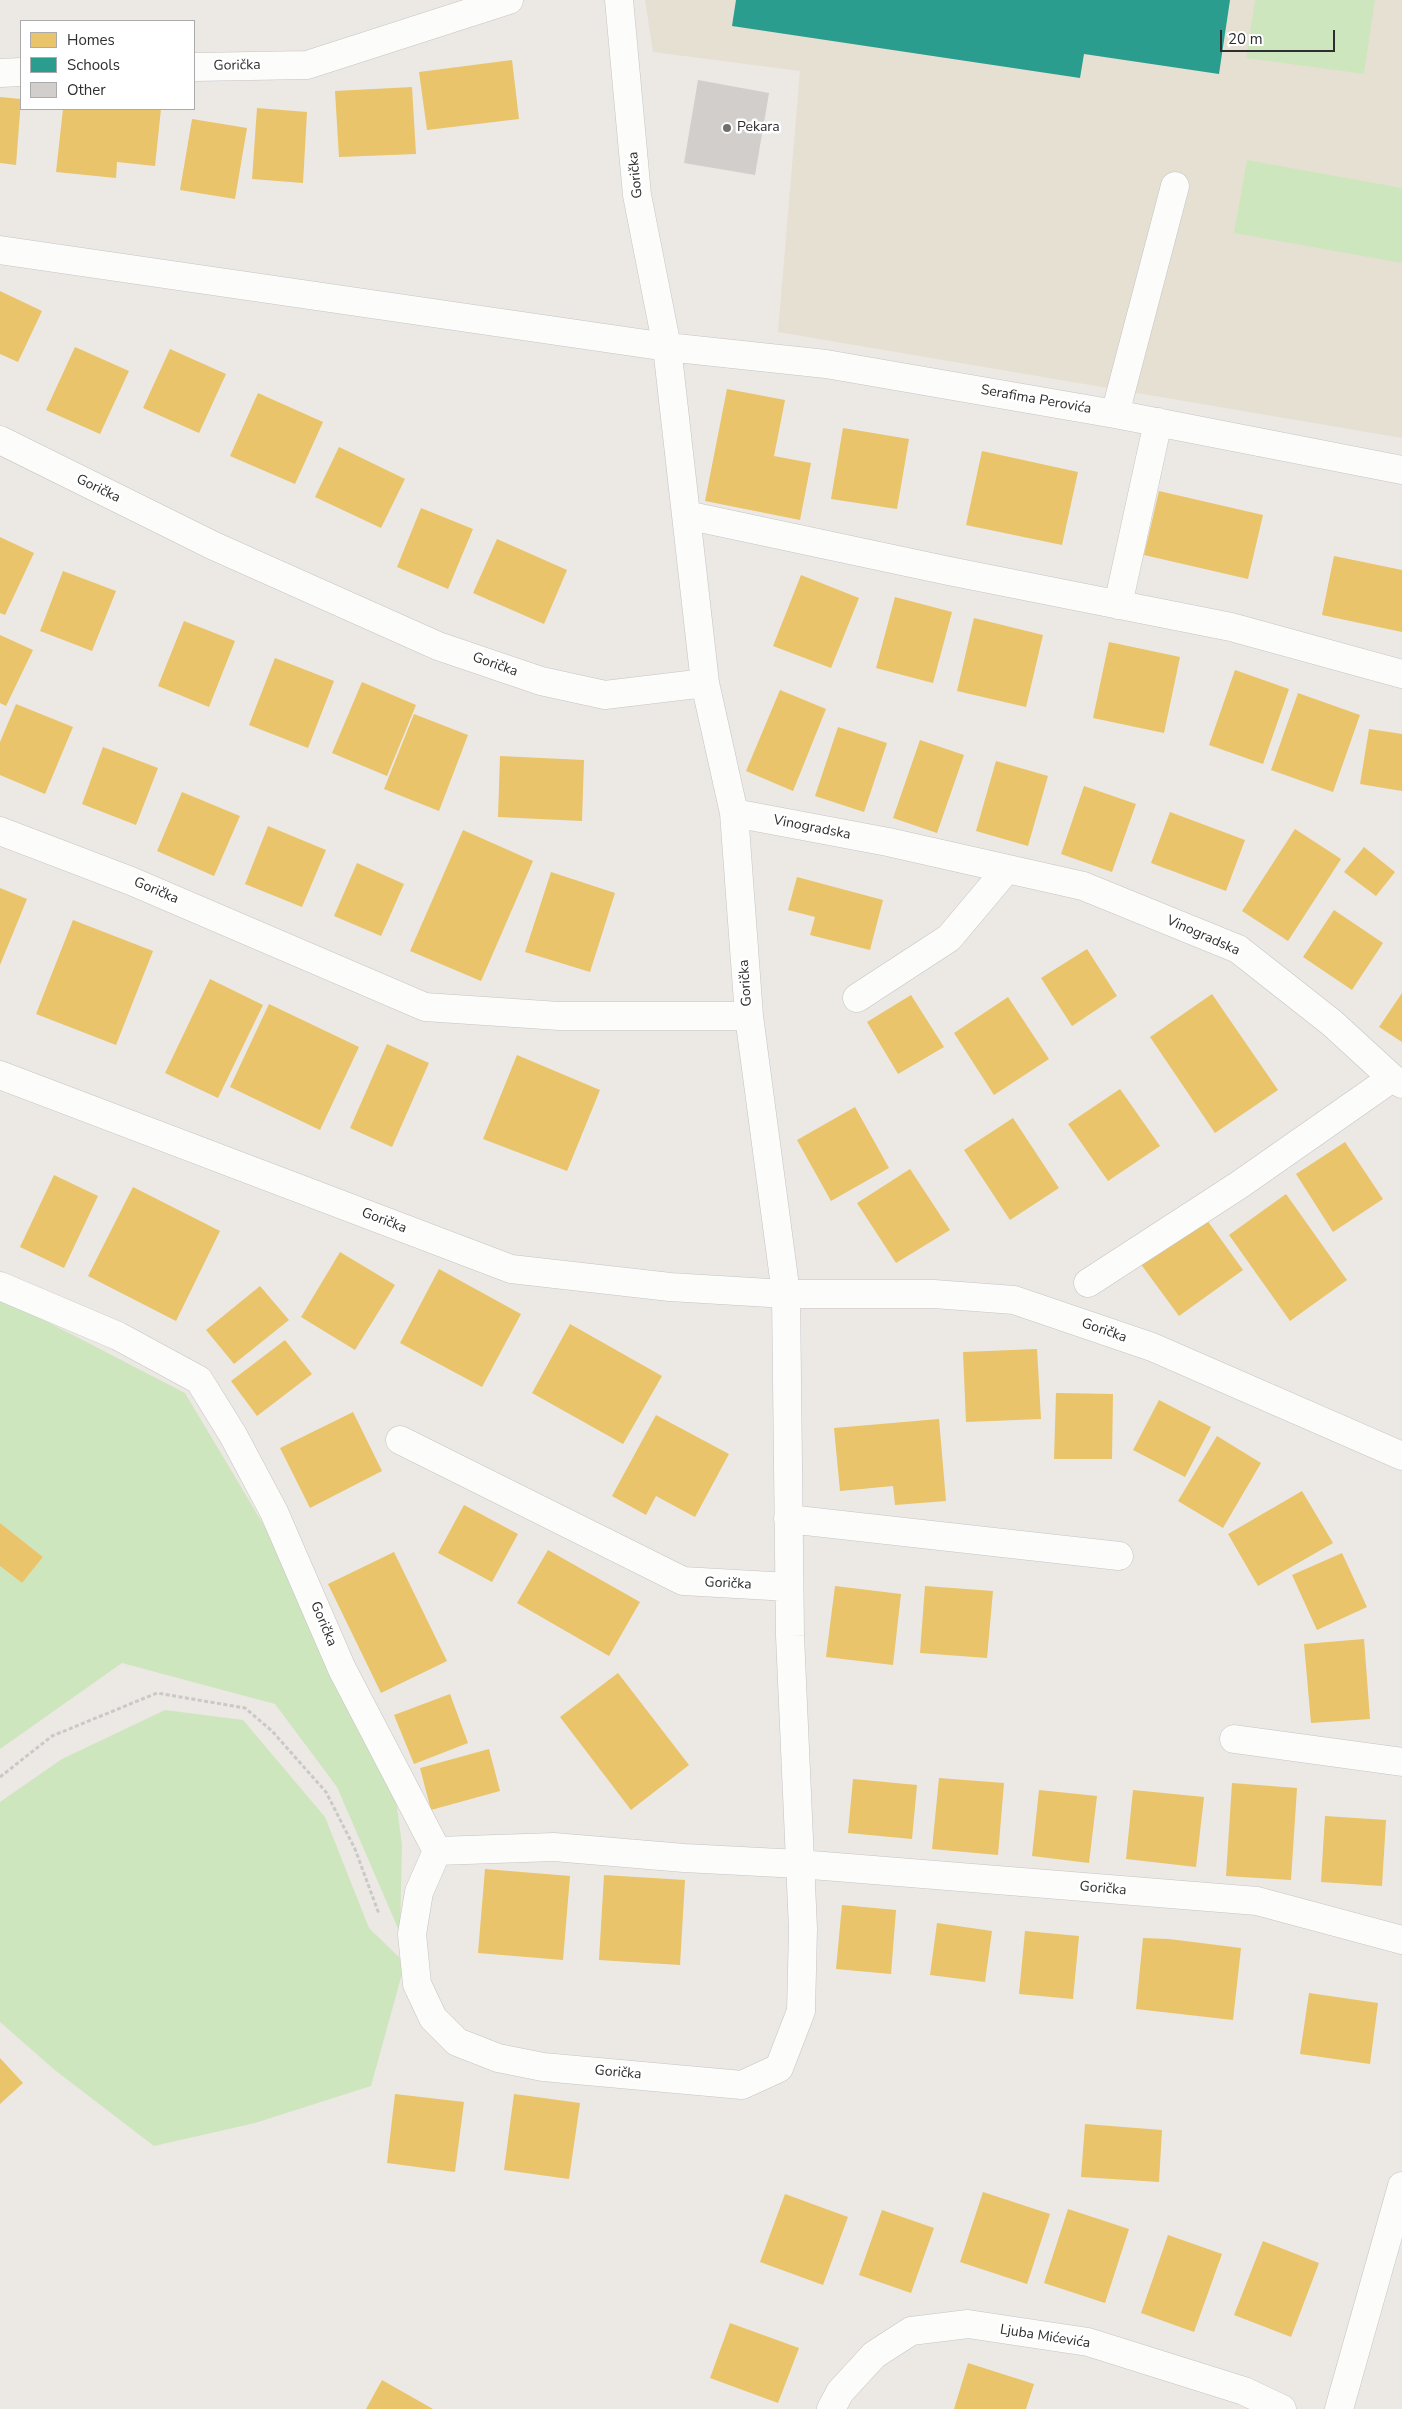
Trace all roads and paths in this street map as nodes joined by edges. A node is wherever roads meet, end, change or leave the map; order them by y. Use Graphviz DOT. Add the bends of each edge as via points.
graph roads {
  1 [pos="509,0"];
  2 [pos="619,0"];
  3 [pos="195,67"];
  4 [pos="20,72"];
  5 [pos="0,74"];
  6 [pos="1175,186"];
  7 [pos="0,250"];
  8 [pos="667,347"];
  9 [pos="1115,414"];
  10 [pos="1158,422"];
  11 [pos="0,440"];
  12 [pos="1402,470"];
  13 [pos="686,515"];
  14 [pos="1118,605"];
  15 [pos="1402,674"];
  16 [pos="705,684"];
  17 [pos="734,813"];
  18 [pos="0,832"];
  19 [pos="1007,869"];
  20 [pos="857,998"];
  21 [pos="749,1016"];
  22 [pos="0,1075"];
  23 [pos="1397,1081"];
  24 [pos="1088,1283"];
  25 [pos="0,1286"];
  26 [pos="786,1294"];
  27 [pos="400,1440"];
  28 [pos="1402,1456"];
  29 [pos="788,1519"];
  30 [pos="1119,1556"];
  31 [pos="789,1587"];
  32 [pos="1234,1739"];
  33 [pos="1402,1762"];
  34 [pos="0,1777"];
  35 [pos="437,1851"];
  36 [pos="800,1864"];
  37 [pos="381,1919"];
  38 [pos="1402,1940"];
  39 [pos="1402,2186"];
  40 [pos="831,2409"];
  41 [pos="1282,2409"];
  42 [pos="1339,2409"];
  1 -- 3 [label="street, Gorička" via="307,65"];
  2 -- 8 [label="street, Gorička" via="637,195"];
  4 -- 5 [label="street"];
  6 -- 9 [label="street"];
  7 -- 8 [label="street"];
  8 -- 9 [label="street, Serafima Perovića" via="826,364"];
  8 -- 13 [label="street, Gorička"];
  9 -- 10 [label="street, Serafima Perovića"];
  10 -- 12 [label="street, Serafima Perovića"];
  10 -- 14 [label="street"];
  11 -- 16 [label="street, Gorička" via="214,546 438,646 541,681 605,695"];
  13 -- 14 [label="street"];
  13 -- 16 [label="street, Gorička"];
  14 -- 15 [label="street" via="1231,627"];
  16 -- 17 [label="street, Gorička"];
  17 -- 19 [label="street, Vinogradska" via="888,842"];
  17 -- 21 [label="street, Gorička"];
  18 -- 21 [label="street, Gorička" via="131,881 425,1007 559,1016"];
  19 -- 20 [label="street" via="949,938"];
  19 -- 23 [label="street, Vinogradska" via="1083,886 1238,949 1332,1023"];
  21 -- 26 [label="street, Gorička"];
  22 -- 26 [label="street, Gorička" via="511,1269 670,1287"];
  23 -- 24 [label="street, Vinogradska"];
  25 -- 35 [label="street, Gorička" via="118,1336 199,1380 274,1512 342,1668"];
  26 -- 28 [label="street, Gorička" via="934,1294 1014,1300 1152,1347"];
  26 -- 29 [label="street, Gorička"];
  27 -- 31 [label="street, Gorička" via="683,1581"];
  29 -- 30 [label="street"];
  29 -- 31 [label="street, Gorička"];
  31 -- 36 [label="street, Gorička"];
  32 -- 33 [label="street"];
  34 -- 37 [label="path" via="52,1736 157,1693 245,1708 272,1731 326,1792 355,1849"];
  35 -- 36 [label="street, Gorička" via="554,1847"];
  35 -- 36 [label="street, Gorička" via="419,1892 412,1934 417,1984 433,2018 457,2042 498,2058 543,2067 742,2085 779,2068 801,2011 803,1929"];
  36 -- 38 [label="street, Gorička" via="1257,1901"];
  39 -- 42 [label="street"];
  40 -- 41 [label="street, Ljuba Mićevića" via="840,2392 874,2355 911,2331 968,2324 1088,2342 1244,2391"];
}
